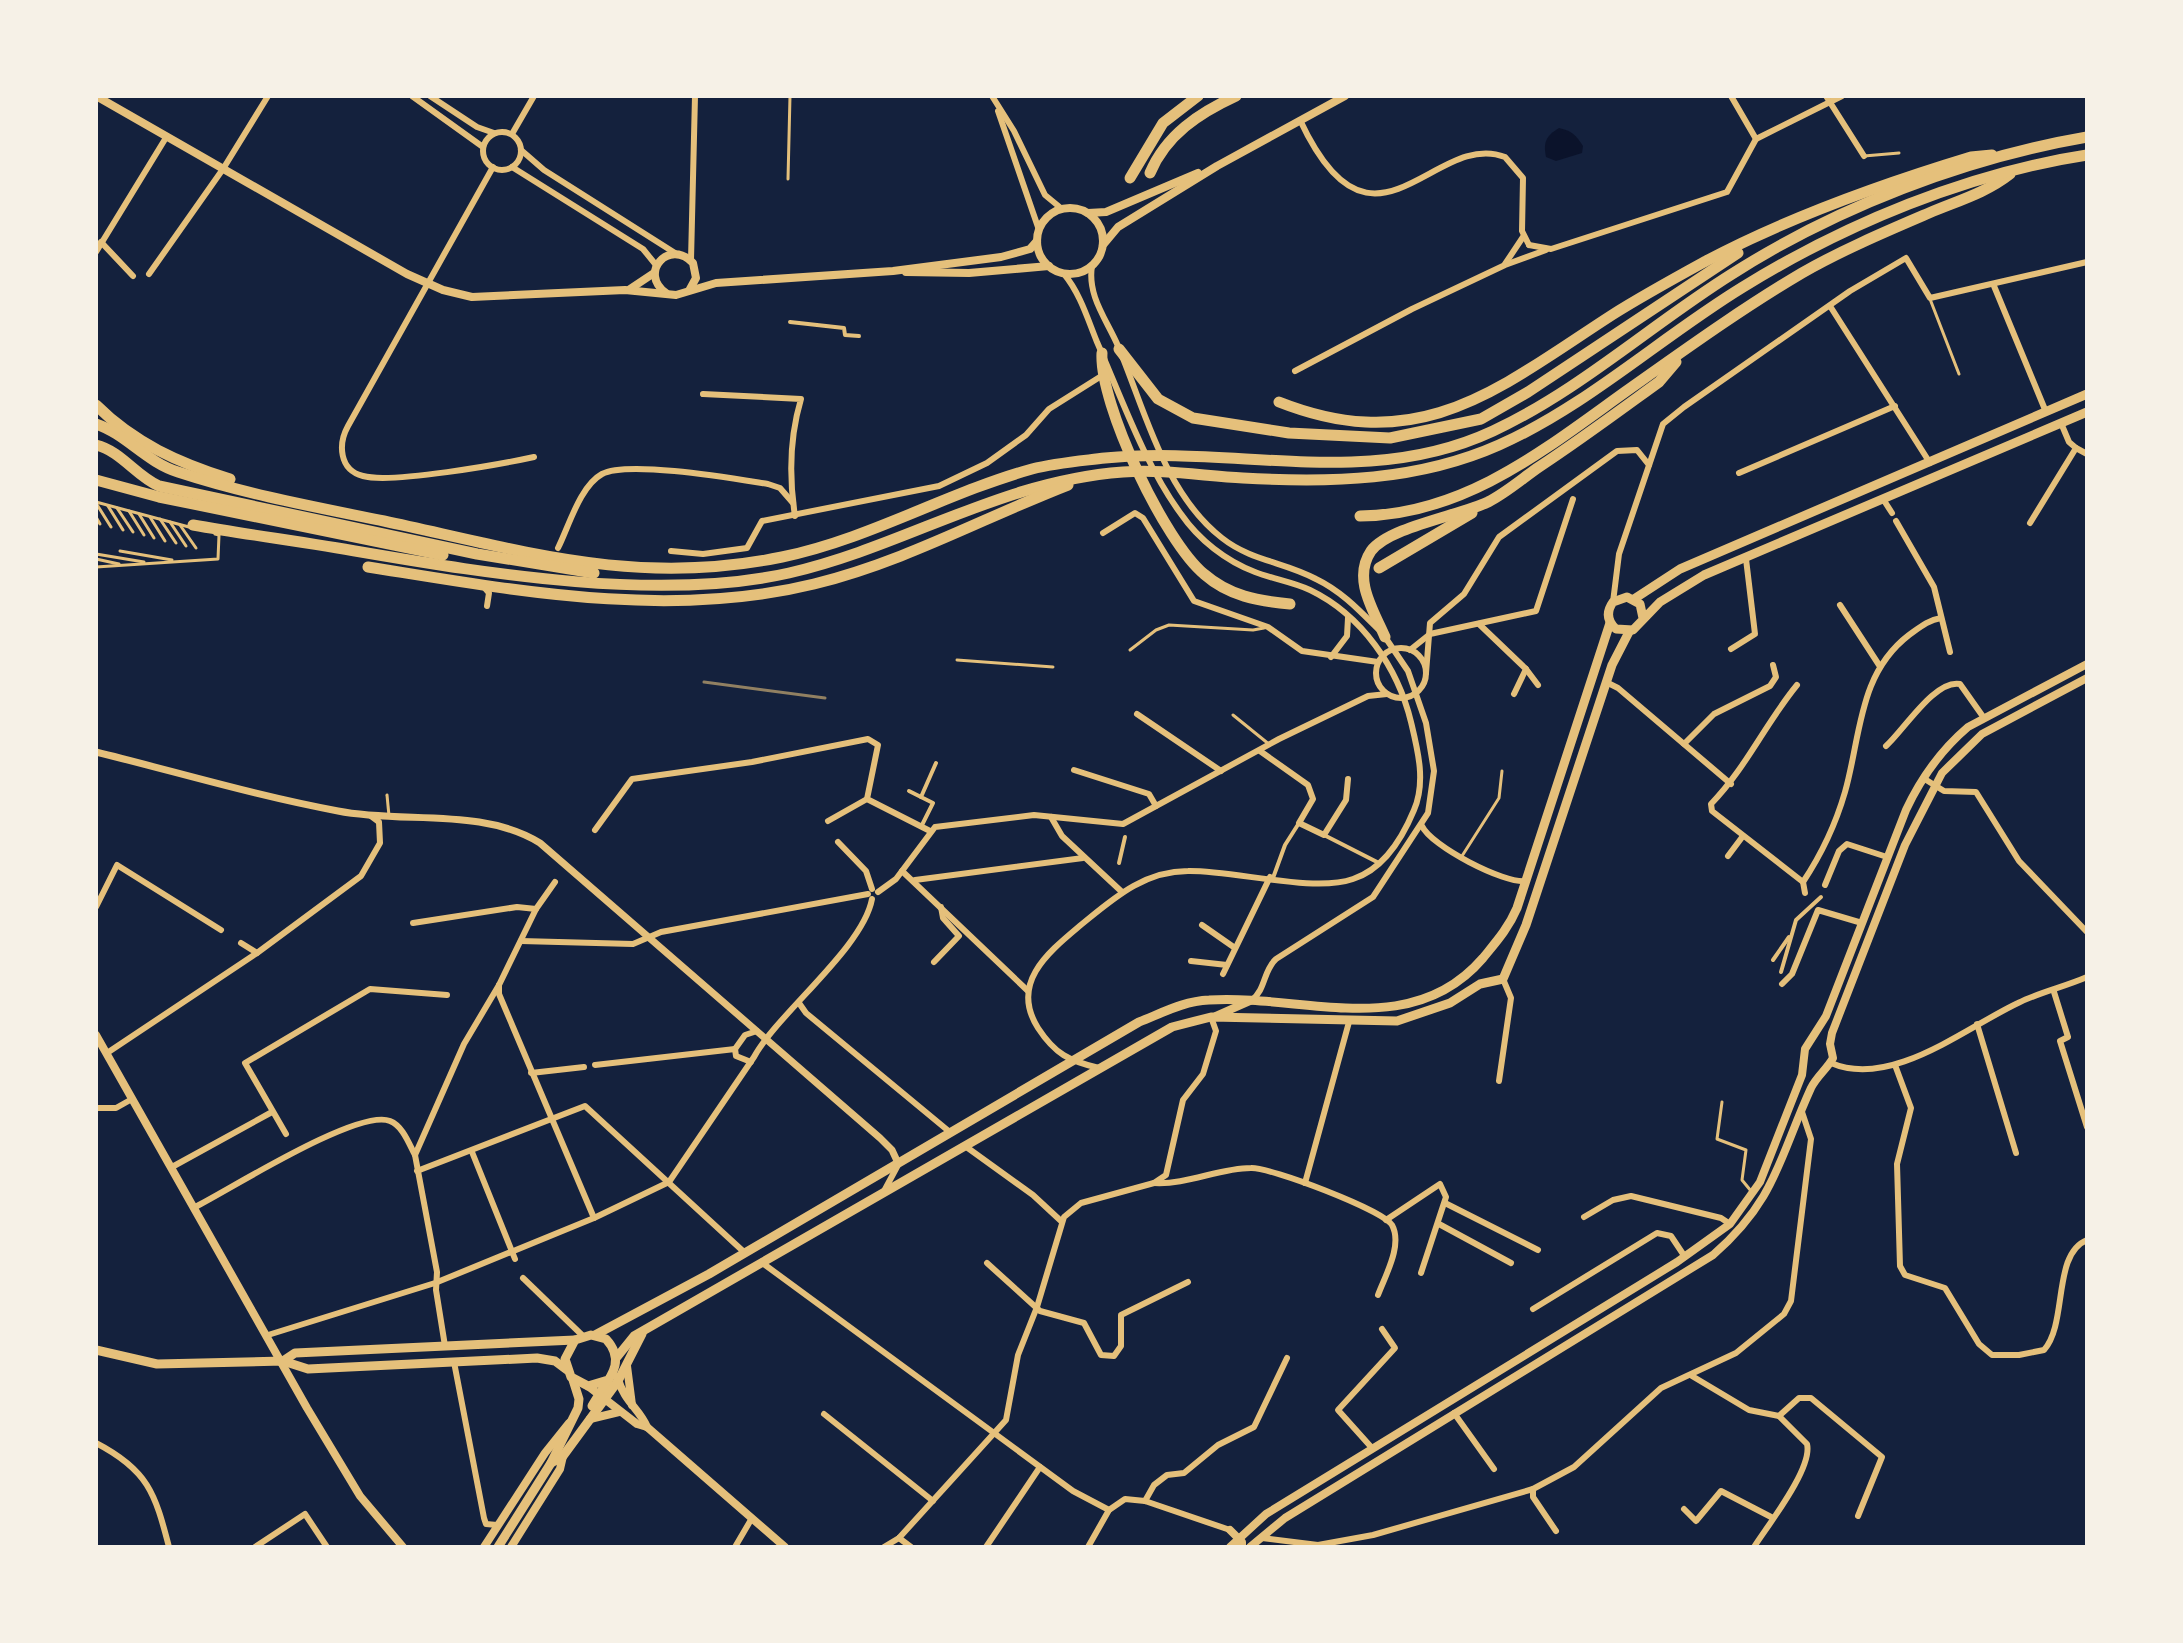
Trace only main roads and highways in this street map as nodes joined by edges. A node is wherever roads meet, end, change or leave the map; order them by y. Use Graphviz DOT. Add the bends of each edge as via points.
graph roads {
  1 [pos="1198,96"];
  2 [pos="1236,96"];
  3 [pos="1345,96"];
  4 [pos="102,97"];
  5 [pos="2087,137"];
  6 [pos="2021,151"];
  7 [pos="2087,155"];
  8 [pos="1217,166"];
  9 [pos="2014,171"];
  10 [pos="1150,173"];
  11 [pos="1130,178"];
  12 [pos="1087,213"];
  13 [pos="1765,235"];
  14 [pos="1037,241"];
  15 [pos="1103,245"];
  16 [pos="1049,266"];
  17 [pos="655,269"];
  18 [pos="893,271"];
  19 [pos="696,273"];
  20 [pos="716,283"];
  21 [pos="690,289"];
  22 [pos="625,290"];
  23 [pos="666,293"];
  24 [pos="1687,348"];
  25 [pos="1119,349"];
  26 [pos="1102,353"];
  27 [pos="2087,394"];
  28 [pos="1279,402"];
  29 [pos="96,405"];
  30 [pos="2087,412"];
  31 [pos="96,424"];
  32 [pos="96,445"];
  33 [pos="1091,476"];
  34 [pos="96,480"];
  35 [pos="1490,501"];
  36 [pos="1360,516"];
  37 [pos="358,517"];
  38 [pos="187,524"];
  39 [pos="368,567"];
  40 [pos="1379,568"];
  41 [pos="635,569"];
  42 [pos="616,582"];
  43 [pos="1634,599"];
  44 [pos="1290,604"];
  45 [pos="1643,618"];
  46 [pos="1610,623"];
  47 [pos="1629,632"];
  48 [pos="1385,637"];
  49 [pos="2087,664"];
  50 [pos="2087,678"];
  51 [pos="1490,953"];
  52 [pos="1481,961"];
  53 [pos="1509,965"];
  54 [pos="1489,981"];
  55 [pos="1252,1000"];
  56 [pos="1211,1017"];
  57 [pos="96,1035"];
  58 [pos="1811,1042"];
  59 [pos="1830,1044"];
  60 [pos="1806,1063"];
  61 [pos="1827,1066"];
  62 [pos="644,1332"];
  63 [pos="595,1335"];
  64 [pos="579,1338"];
  65 [pos="96,1350"];
  66 [pos="617,1357"];
  67 [pos="283,1361"];
  68 [pos="627,1366"];
  69 [pos="567,1370"];
  70 [pos="573,1380"];
  71 [pos="613,1381"];
  72 [pos="588,1386"];
  73 [pos="601,1397"];
  74 [pos="634,1410"];
  75 [pos="622,1413"];
  76 [pos="589,1419"];
  77 [pos="570,1422"];
  78 [pos="647,1427"];
  79 [pos="563,1456"];
  80 [pos="551,1463"];
  81 [pos="1230,1530"];
  82 [pos="1239,1537"];
  83 [pos="403,1547"];
  84 [pos="484,1547"];
  85 [pos="498,1547"];
  86 [pos="511,1547"];
  87 [pos="785,1547"];
  88 [pos="1230,1547"];
  89 [pos="1242,1547"];
  90 [pos="1250,1547"];
  1 -- 11 [label="highway" via="1148,142"];
  2 -- 10 [label="highway" via="1188,123"];
  3 -- 8 [label="main road"];
  4 -- 22 [label="main road" via="426,284 487,298"];
  5 -- 6 [label="highway"];
  6 -- 13 [label="highway" via="1971,157 1914,174 1849,196"];
  6 -- 41 [label="highway" via="1914,186 1787,243 1734,272 1544,403 1491,432 1403,459 1354,465 1125,456 1036,468 878,528 783,557 696,569"];
  7 -- 9 [label="highway"];
  8 -- 12 [label="main road" via="1106,212"];
  8 -- 15 [label="main road" via="1118,227"];
  9 -- 24 [label="highway" via="1993,188 1804,272"];
  9 -- 33 [label="highway" via="1922,201 1799,256 1743,287 1553,417 1457,461 1408,474 1357,479 1127,471"];
  12 -- 14 [label="main road" via="1062,209 1048,217"];
  12 -- 15 [label="main road" via="1100,226"];
  13 -- 25 [label="highway" via="1481,419 1390,438 1289,433 1193,418 1158,399"];
  13 -- 28 [label="highway" via="1709,259 1463,406 1422,418 1369,422 1319,416"];
  14 -- 16 [label="main road"];
  14 -- 18 [label="main road" via="1019,253"];
  15 -- 16 [label="main road" via="1092,266 1082,272 1064,274"];
  16 -- 18 [label="main road" via="958,274"];
  17 -- 19 [label="main road" via="662,257 675,253 691,260"];
  17 -- 22 [label="main road" via="644,283"];
  17 -- 23 [label="main road" via="657,284"];
  18 -- 20 [label="main road"];
  19 -- 20 [label="main road"];
  19 -- 21 [label="main road"];
  20 -- 21 [label="main road"];
  21 -- 23 [label="main road"];
  22 -- 23 [label="main road"];
  24 -- 35 [label="highway" via="1659,382"];
  24 -- 36 [label="highway" via="1571,431 1469,493 1404,513"];
  26 -- 44 [label="highway" via="1103,375 1151,499 1184,555 1224,588 1260,601"];
  27 -- 43 [label="main road" via="1680,569"];
  29 -- 37 [label="highway" via="131,436 184,464"];
  30 -- 45 [label="main road" via="1677,589"];
  31 -- 37 [label="highway" via="146,458 178,472"];
  32 -- 41 [label="highway" via="159,486 561,569"];
  33 -- 39 [label="highway" via="892,561 795,589 715,600 490,589"];
  33 -- 42 [label="highway" via="1012,492 882,544 789,573 745,581"];
  34 -- 42 [label="highway" via="405,547"];
  35 -- 40 [label="highway"];
  35 -- 48 [label="highway" via="1400,530 1372,550 1364,586"];
  37 -- 41 [label="highway" via="571,563"];
  38 -- 42 [label="highway" via="469,570"];
  43 -- 45 [label="main road"];
  43 -- 46 [label="main road" via="1613,602"];
  45 -- 47 [label="main road"];
  46 -- 47 [label="main road"];
  46 -- 51 [label="main road" via="1526,881 1511,921"];
  47 -- 53 [label="main road" via="1606,682"];
  49 -- 58 [label="main road" via="1984,718 1953,740 1923,778"];
  50 -- 59 [label="main road" via="1982,734 1959,752 1933,785"];
  51 -- 52 [label="main road"];
  51 -- 53 [label="main road" via="1503,954"];
  52 -- 54 [label="main road" via="1480,971"];
  52 -- 55 [label="main road" via="1465,979 1401,1007 1356,1009"];
  53 -- 54 [label="main road" via="1503,979"];
  54 -- 56 [label="main road" via="1413,1018 1349,1022"];
  55 -- 56 [label="main road"];
  55 -- 63 [label="main road" via="1209,1000 1139,1022"];
  56 -- 62 [label="main road" via="1160,1033"];
  57 -- 67 [label="main road"];
  58 -- 59 [label="main road"];
  58 -- 60 [label="main road" via="1805,1049"];
  59 -- 61 [label="main road" via="1834,1054"];
  60 -- 61 [label="main road" via="1813,1069"];
  60 -- 82 [label="main road" via="1754,1193 1730,1224 1685,1257 1266,1514"];
  61 -- 90 [label="main road" via="1764,1199 1713,1255 1285,1518"];
  62 -- 66 [label="main road" via="626,1342"];
  62 -- 68 [label="main road"];
  63 -- 64 [label="main road"];
  63 -- 66 [label="main road" via="613,1347"];
  64 -- 67 [label="main road" via="295,1353"];
  64 -- 69 [label="main road" via="566,1353"];
  65 -- 67 [label="main road" via="157,1364"];
  66 -- 71 [label="main road"];
  67 -- 69 [label="main road" via="308,1369 542,1359"];
  67 -- 83 [label="main road" via="360,1496"];
  68 -- 71 [label="main road"];
  68 -- 74 [label="main road"];
  69 -- 70 [label="main road"];
  70 -- 72 [label="main road"];
  70 -- 77 [label="main road" via="579,1399"];
  71 -- 72 [label="main road"];
  71 -- 73 [label="main road"];
  71 -- 74 [label="main road"];
  72 -- 73 [label="main road"];
  73 -- 75 [label="main road"];
  73 -- 76 [label="main road"];
  74 -- 78 [label="main road"];
  75 -- 76 [label="main road"];
  75 -- 78 [label="main road"];
  76 -- 79 [label="main road"];
  77 -- 80 [label="main road"];
  77 -- 84 [label="main road"];
  78 -- 87 [label="main road"];
  79 -- 80 [label="main road"];
  79 -- 86 [label="main road"];
  80 -- 85 [label="main road"];
  81 -- 82 [label="main road"];
  82 -- 88 [label="main road"];
  82 -- 89 [label="main road"];
}
